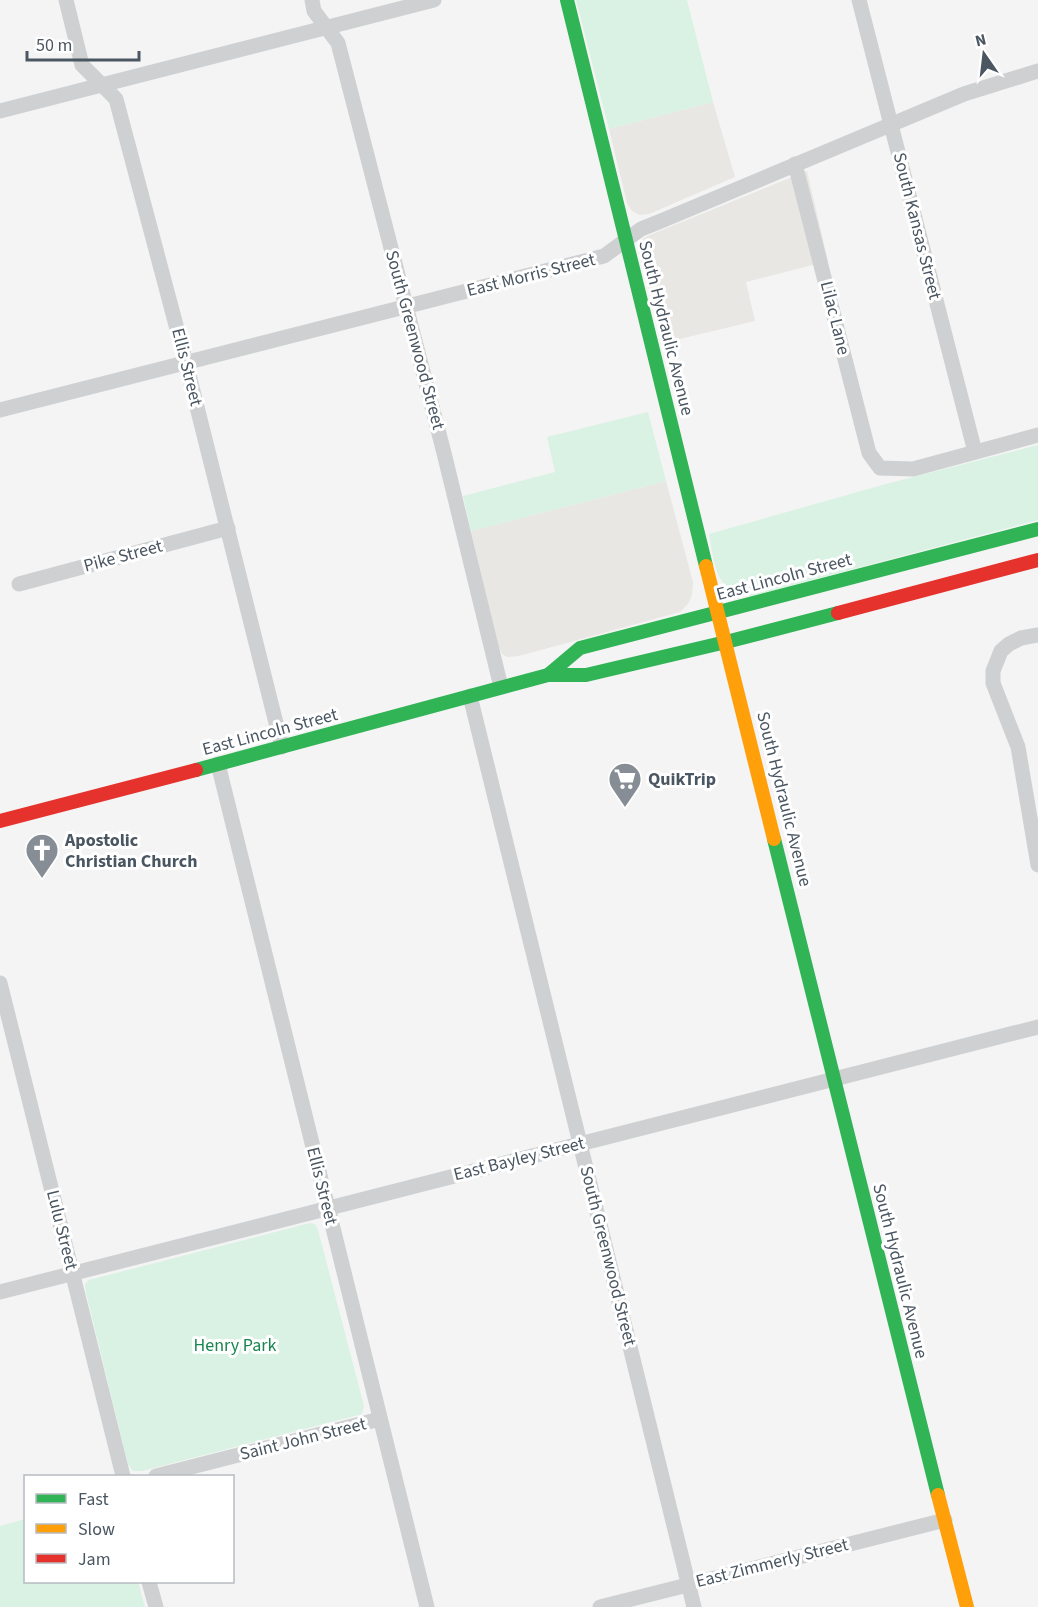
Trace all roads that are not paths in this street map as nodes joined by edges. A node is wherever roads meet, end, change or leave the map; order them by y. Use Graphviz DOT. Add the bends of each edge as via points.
graph roads {
  1 [pos="66,0"];
  2 [pos="312,0"];
  3 [pos="434,0"];
  4 [pos="567,0"];
  5 [pos="860,0"];
  6 [pos="326,28"];
  7 [pos="1038,71"];
  8 [pos="102,85"];
  9 [pos="0,111"];
  10 [pos="891,124"];
  11 [pos="795,164"];
  12 [pos="625,241"];
  13 [pos="406,307"];
  14 [pos="186,363"];
  15 [pos="0,410"];
  16 [pos="1038,435"];
  17 [pos="975,452"];
  18 [pos="228,528"];
  19 [pos="1038,530"];
  20 [pos="1038,560"];
  21 [pos="19,584"];
  22 [pos="718,613"];
  23 [pos="1038,635"];
  24 [pos="726,642"];
  25 [pos="548,675"];
  26 [pos="501,687"];
  27 [pos="470,696"];
  28 [pos="282,747"];
  29 [pos="218,764"];
  30 [pos="0,821"];
  31 [pos="1038,865"];
  32 [pos="0,983"];
  33 [pos="1038,1027"];
  34 [pos="834,1080"];
  35 [pos="580,1144"];
  36 [pos="328,1207"];
  37 [pos="73,1273"];
  38 [pos="0,1292"];
  39 [pos="380,1419"];
  40 [pos="123,1475"];
  41 [pos="160,1475"];
  42 [pos="945,1520"];
  43 [pos="150,1583"];
  44 [pos="688,1584"];
  45 [pos="156,1607"];
  46 [pos="427,1607"];
  47 [pos="600,1607"];
  48 [pos="694,1607"];
  49 [pos="967,1607"];
  1 -- 8 [label="street, Ellis Street" via="82,65"];
  2 -- 6 [label="street, South Greenwood Street"];
  3 -- 6 [label="street"];
  4 -- 12 [label="street, South Hydraulic Avenue"];
  5 -- 10 [label="street, South Kansas Street"];
  6 -- 8 [label="street"];
  6 -- 13 [label="street, South Greenwood Street" via="338,43"];
  7 -- 10 [label="street, East Morris Street" via="963,94"];
  8 -- 9 [label="street"];
  8 -- 14 [label="street, Ellis Street" via="116,99"];
  10 -- 11 [label="street, East Morris Street"];
  10 -- 17 [label="street, South Kansas Street"];
  11 -- 12 [label="street, East Morris Street" via="641,229"];
  11 -- 17 [label="street, Lilac Lane" via="869,453 880,468 913,469"];
  12 -- 13 [label="street, East Morris Street" via="604,256"];
  12 -- 22 [label="street, South Hydraulic Avenue"];
  13 -- 14 [label="street, East Morris Street"];
  13 -- 26 [label="street, South Greenwood Street"];
  14 -- 15 [label="street, East Morris Street"];
  14 -- 18 [label="street, Ellis Street"];
  16 -- 17 [label="street"];
  18 -- 21 [label="street, Pike Street"];
  18 -- 28 [label="street, Ellis Street"];
  19 -- 22 [label="street, East Lincoln Street"];
  20 -- 24 [label="street, East Lincoln Street"];
  22 -- 24 [label="street, South Hydraulic Avenue"];
  22 -- 25 [label="street, East Lincoln Street" via="580,648"];
  23 -- 31 [label="street" via="1021,638 1001,651 993,671 993,683 1018,747"];
  24 -- 25 [label="street, East Lincoln Street" via="586,675"];
  24 -- 34 [label="street, South Hydraulic Avenue"];
  25 -- 26 [label="street, East Lincoln Street"];
  26 -- 27 [label="street, East Lincoln Street"];
  27 -- 28 [label="street, East Lincoln Street"];
  27 -- 35 [label="street, South Greenwood Street"];
  28 -- 29 [label="street, East Lincoln Street"];
  29 -- 30 [label="street, East Lincoln Street"];
  29 -- 36 [label="street, Ellis Street"];
  32 -- 37 [label="street, Lulu Street"];
  33 -- 34 [label="street, East Bayley Street"];
  34 -- 35 [label="street, East Bayley Street"];
  34 -- 42 [label="street, South Hydraulic Avenue"];
  35 -- 36 [label="street, East Bayley Street"];
  35 -- 44 [label="street, South Greenwood Street"];
  36 -- 37 [label="street, East Bayley Street"];
  36 -- 39 [label="street, Ellis Street"];
  37 -- 38 [label="street, East Bayley Street"];
  37 -- 40 [label="street, Lulu Street"];
  39 -- 41 [label="street, Saint John Street"];
  39 -- 46 [label="street, Ellis Street"];
  42 -- 44 [label="street, East Zimmerly Street"];
  42 -- 49 [label="street, South Hydraulic Avenue"];
  43 -- 45 [label="street"];
  44 -- 47 [label="street, East Zimmerly Street"];
  44 -- 48 [label="street, South Greenwood Street"];
}
